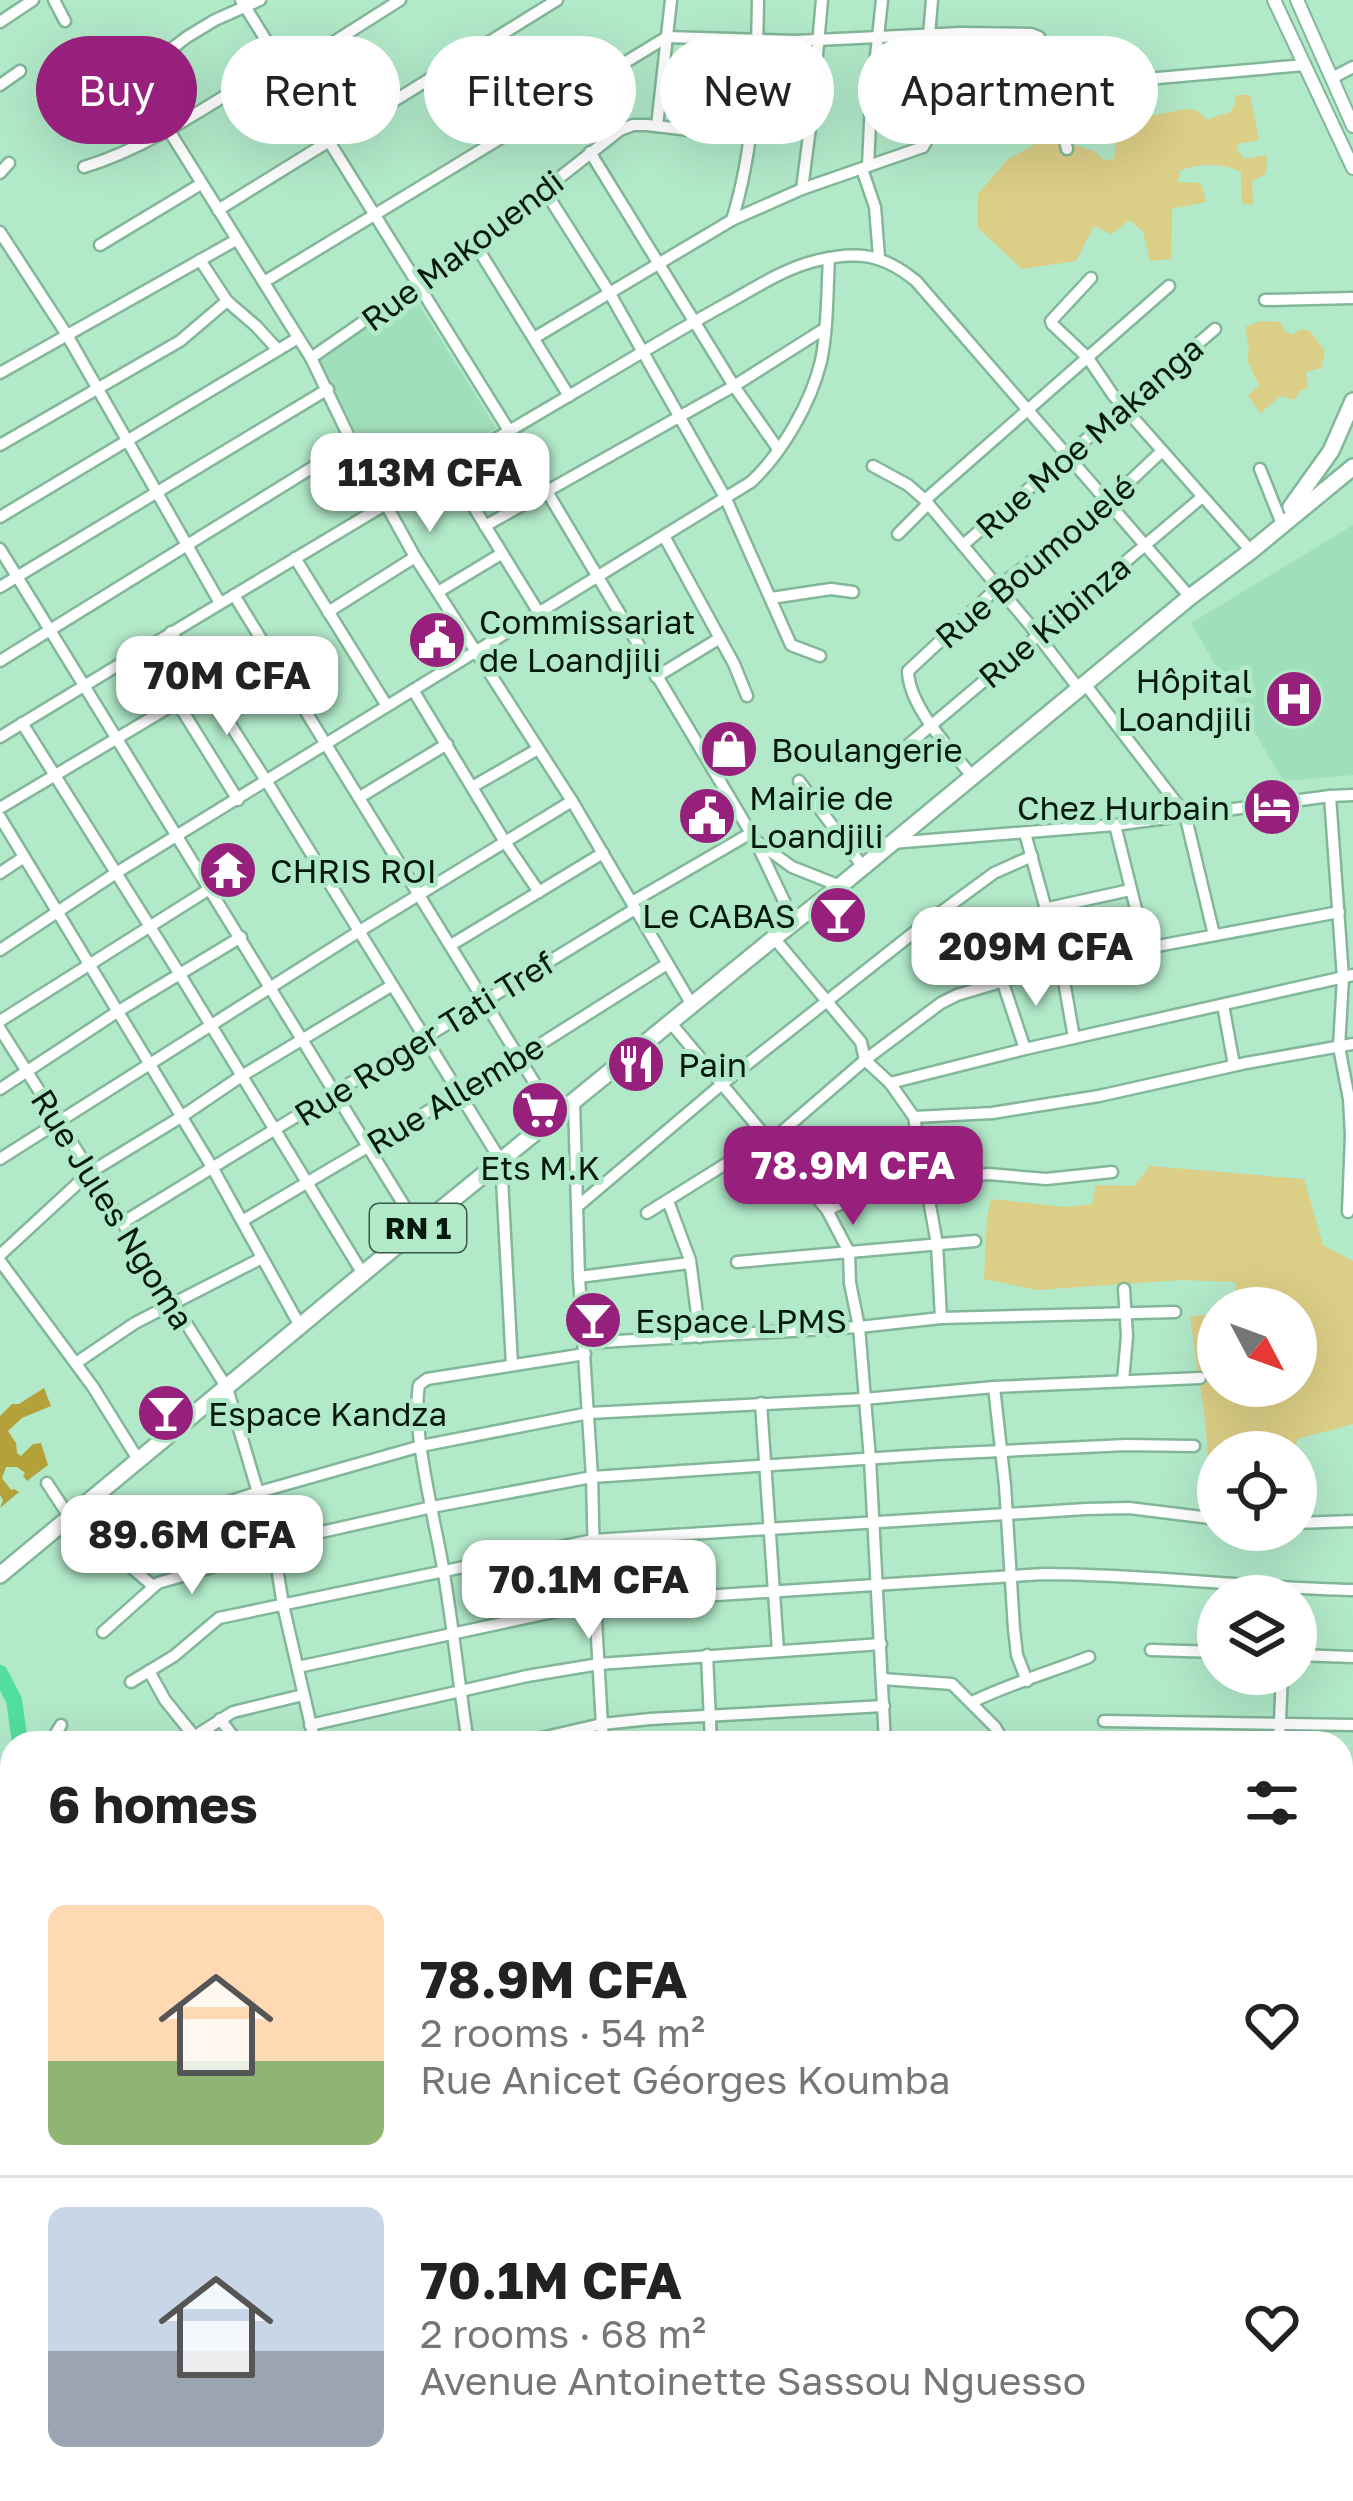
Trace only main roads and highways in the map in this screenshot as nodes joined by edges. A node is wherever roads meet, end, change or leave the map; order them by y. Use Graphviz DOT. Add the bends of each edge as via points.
graph roads {
  1 [pos="1274,0"];
  2 [pos="1297,0"];
  3 [pos="1353,126"];
  4 [pos="1353,168"];
  5 [pos="1353,401"];
  6 [pos="1330,451"];
  7 [pos="1349,471"];
  8 [pos="1257,546"];
  9 [pos="4,1566"];
  1 -- 4 [label="main road"];
  2 -- 3 [label="main road"];
  5 -- 6 [label="highway, RN 1"];
  6 -- 7 [label="highway" via="1331,469"];
  6 -- 8 [label="highway, RN 1"];
  7 -- 8 [label="highway, RN 1"];
  8 -- 9 [label="highway, RN 1"];
}
